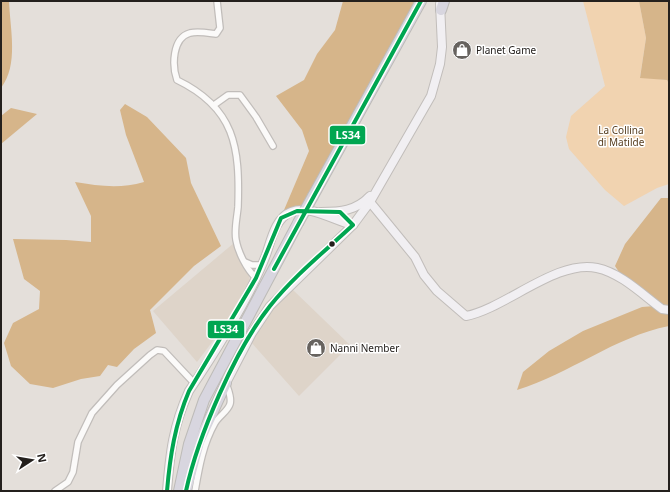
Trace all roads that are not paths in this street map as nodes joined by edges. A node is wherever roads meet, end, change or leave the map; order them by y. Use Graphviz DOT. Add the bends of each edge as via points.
graph roads {
  1 [pos="217,1"];
  2 [pos="421,1"];
  3 [pos="441,4"];
  4 [pos="214,105"];
  5 [pos="273,146"];
  6 [pos="376,190"];
  7 [pos="370,202"];
  8 [pos="314,212"];
  9 [pos="340,212"];
  10 [pos="333,220"];
  11 [pos="353,225"];
  12 [pos="338,239"];
  13 [pos="245,262"];
  14 [pos="262,265"];
  15 [pos="256,278"];
  16 [pos="669,310"];
  17 [pos="194,383"];
  18 [pos="226,383"];
  19 [pos="55,491"];
  20 [pos="167,491"];
  21 [pos="179,491"];
  22 [pos="186,491"];
  23 [pos="195,491"];
  1 -- 4 [label="street" via="220,28 216,34 190,33 181,40 173,56 173,69 177,80 190,86"];
  2 -- 21 [label="highway, bridge" via="204,400 188,444"];
  3 -- 6 [label="street" via="442,47 431,96"];
  4 -- 5 [label="street" via="228,95 240,96"];
  4 -- 13 [label="street" via="232,134 237,186 236,241"];
  6 -- 7 [label="street"];
  6 -- 9 [label="street" via="357,207"];
  7 -- 11 [label="street"];
  7 -- 16 [label="street" via="416,257 424,275 437,291 466,316 500,303 558,273 578,268 597,268 618,276 662,309"];
  8 -- 9 [label="street"];
  8 -- 10 [label="street"];
  8 -- 14 [label="street" via="297,211 282,218"];
  9 -- 11 [label="street"];
  10 -- 11 [label="street"];
  10 -- 12 [label="street"];
  11 -- 12 [label="street"];
  12 -- 18 [label="street" via="270,306 252,333"];
  13 -- 14 [label="street"];
  13 -- 15 [label="street"];
  14 -- 15 [label="street"];
  15 -- 17 [label="street"];
  17 -- 19 [label="street" via="164,351 157,350 150,355 117,385 92,413 78,442 73,472 68,482"];
  17 -- 20 [label="street" via="180,410 173,435"];
  18 -- 22 [label="highway" via="199,442"];
  18 -- 23 [label="street" via="231,400 230,406 215,422 208,438"];
}
